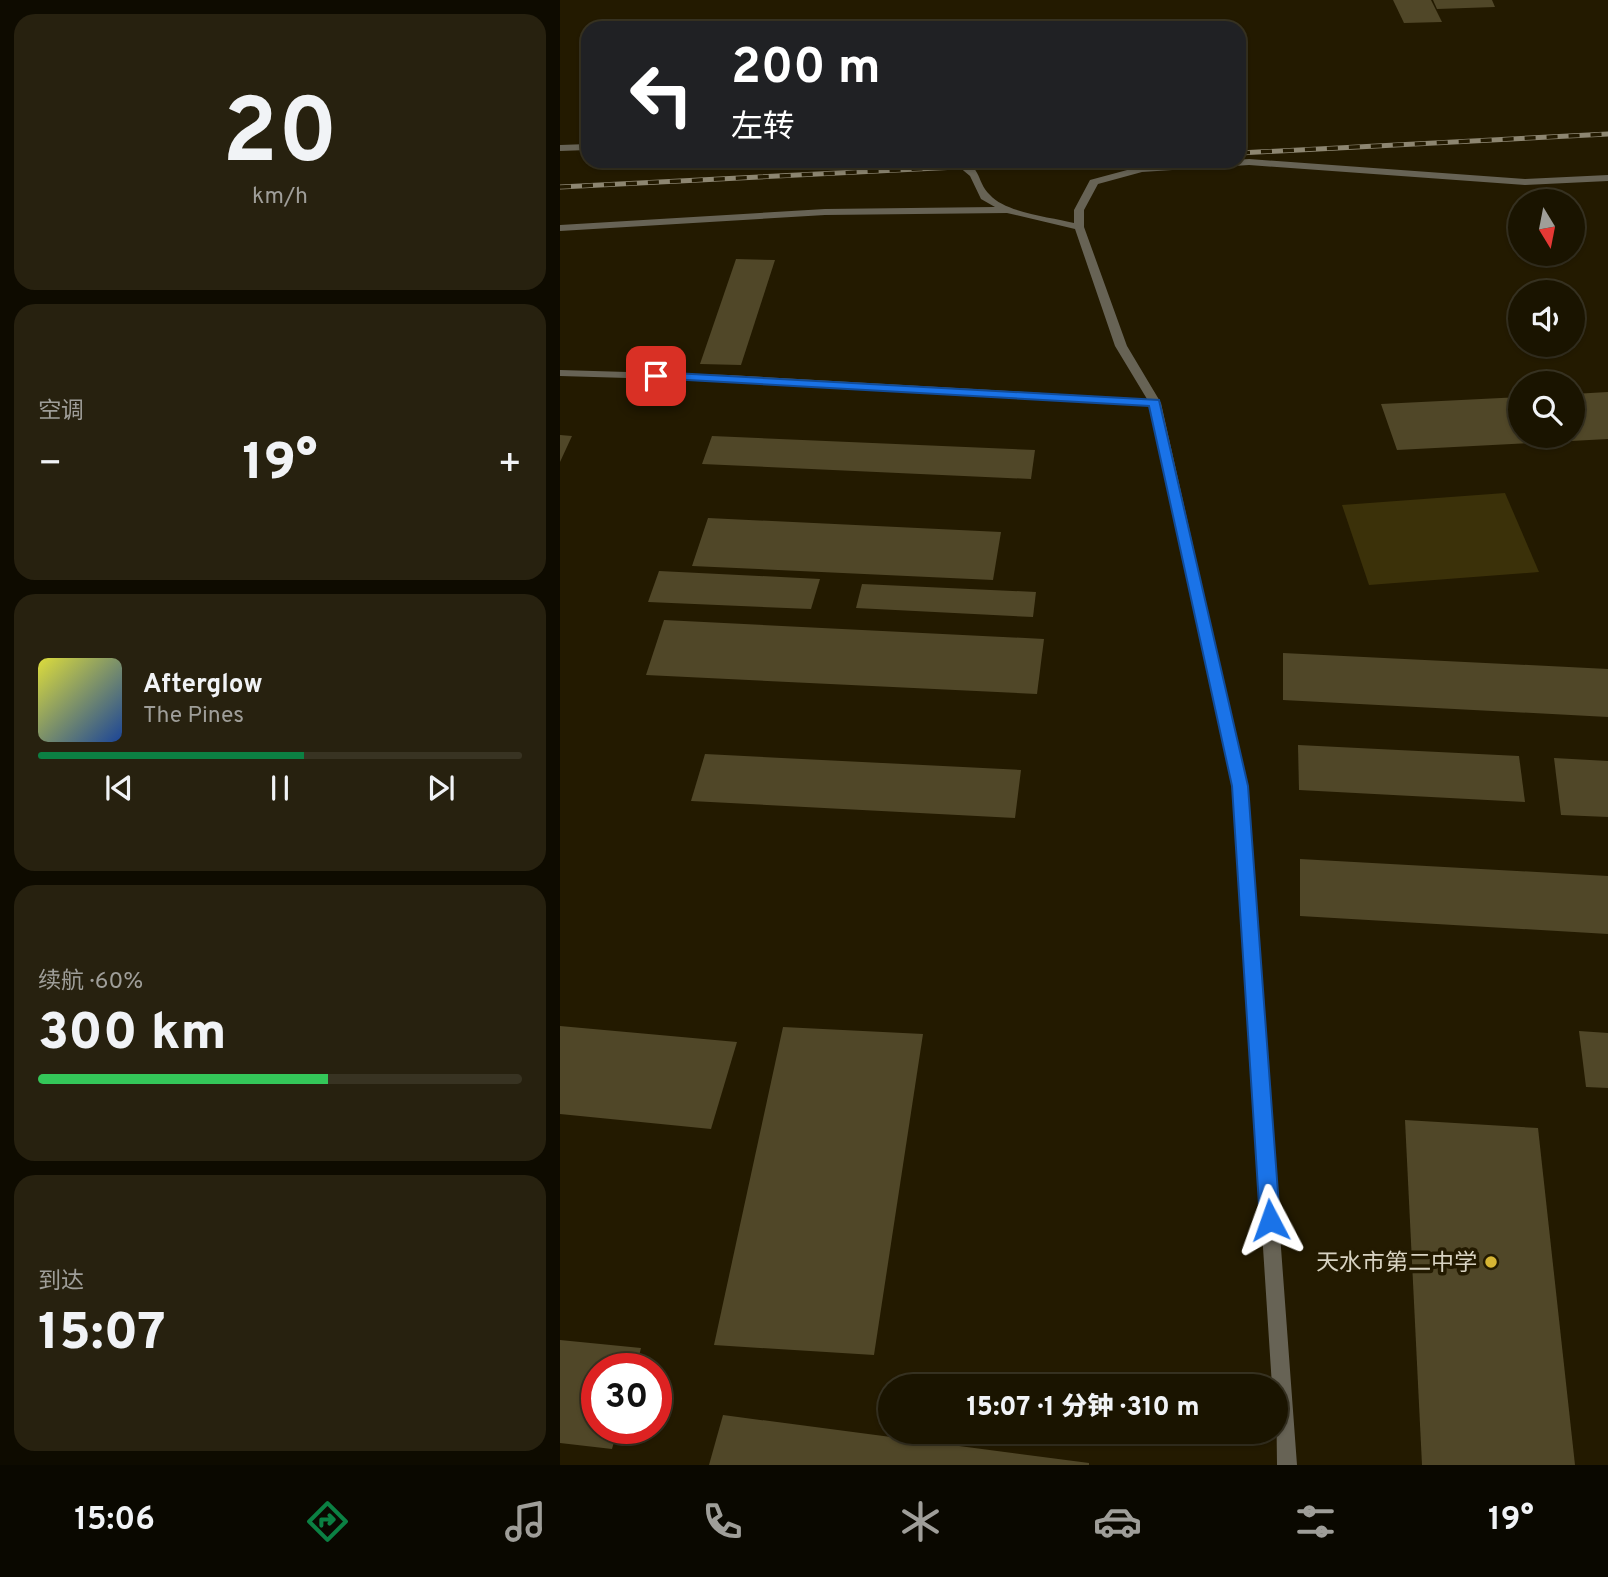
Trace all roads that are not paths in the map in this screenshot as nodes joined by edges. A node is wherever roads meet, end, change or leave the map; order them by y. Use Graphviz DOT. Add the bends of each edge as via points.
graph roads {
  1 [pos="581,147"];
  2 [pos="560,148"];
  3 [pos="1246,162"];
  4 [pos="966,168"];
  5 [pos="1157,168"];
  6 [pos="1608,177"];
  7 [pos="1007,210"];
  8 [pos="1079,227"];
  9 [pos="560,228"];
  10 [pos="560,373"];
  11 [pos="1155,403"];
  12 [pos="1287,1465"];
  1 -- 2 [label="street"];
  3 -- 6 [label="street" via="1525,182"];
  4 -- 7 [label="street" via="985,197"];
  5 -- 8 [label="street" via="1094,183 1079,210"];
  7 -- 8 [label="street"];
  7 -- 9 [label="street" via="825,212"];
  8 -- 11 [label="street" via="1121,346"];
  10 -- 11 [label="street" via="729,378"];
  11 -- 12 [label="street" via="1240,786"];
}
